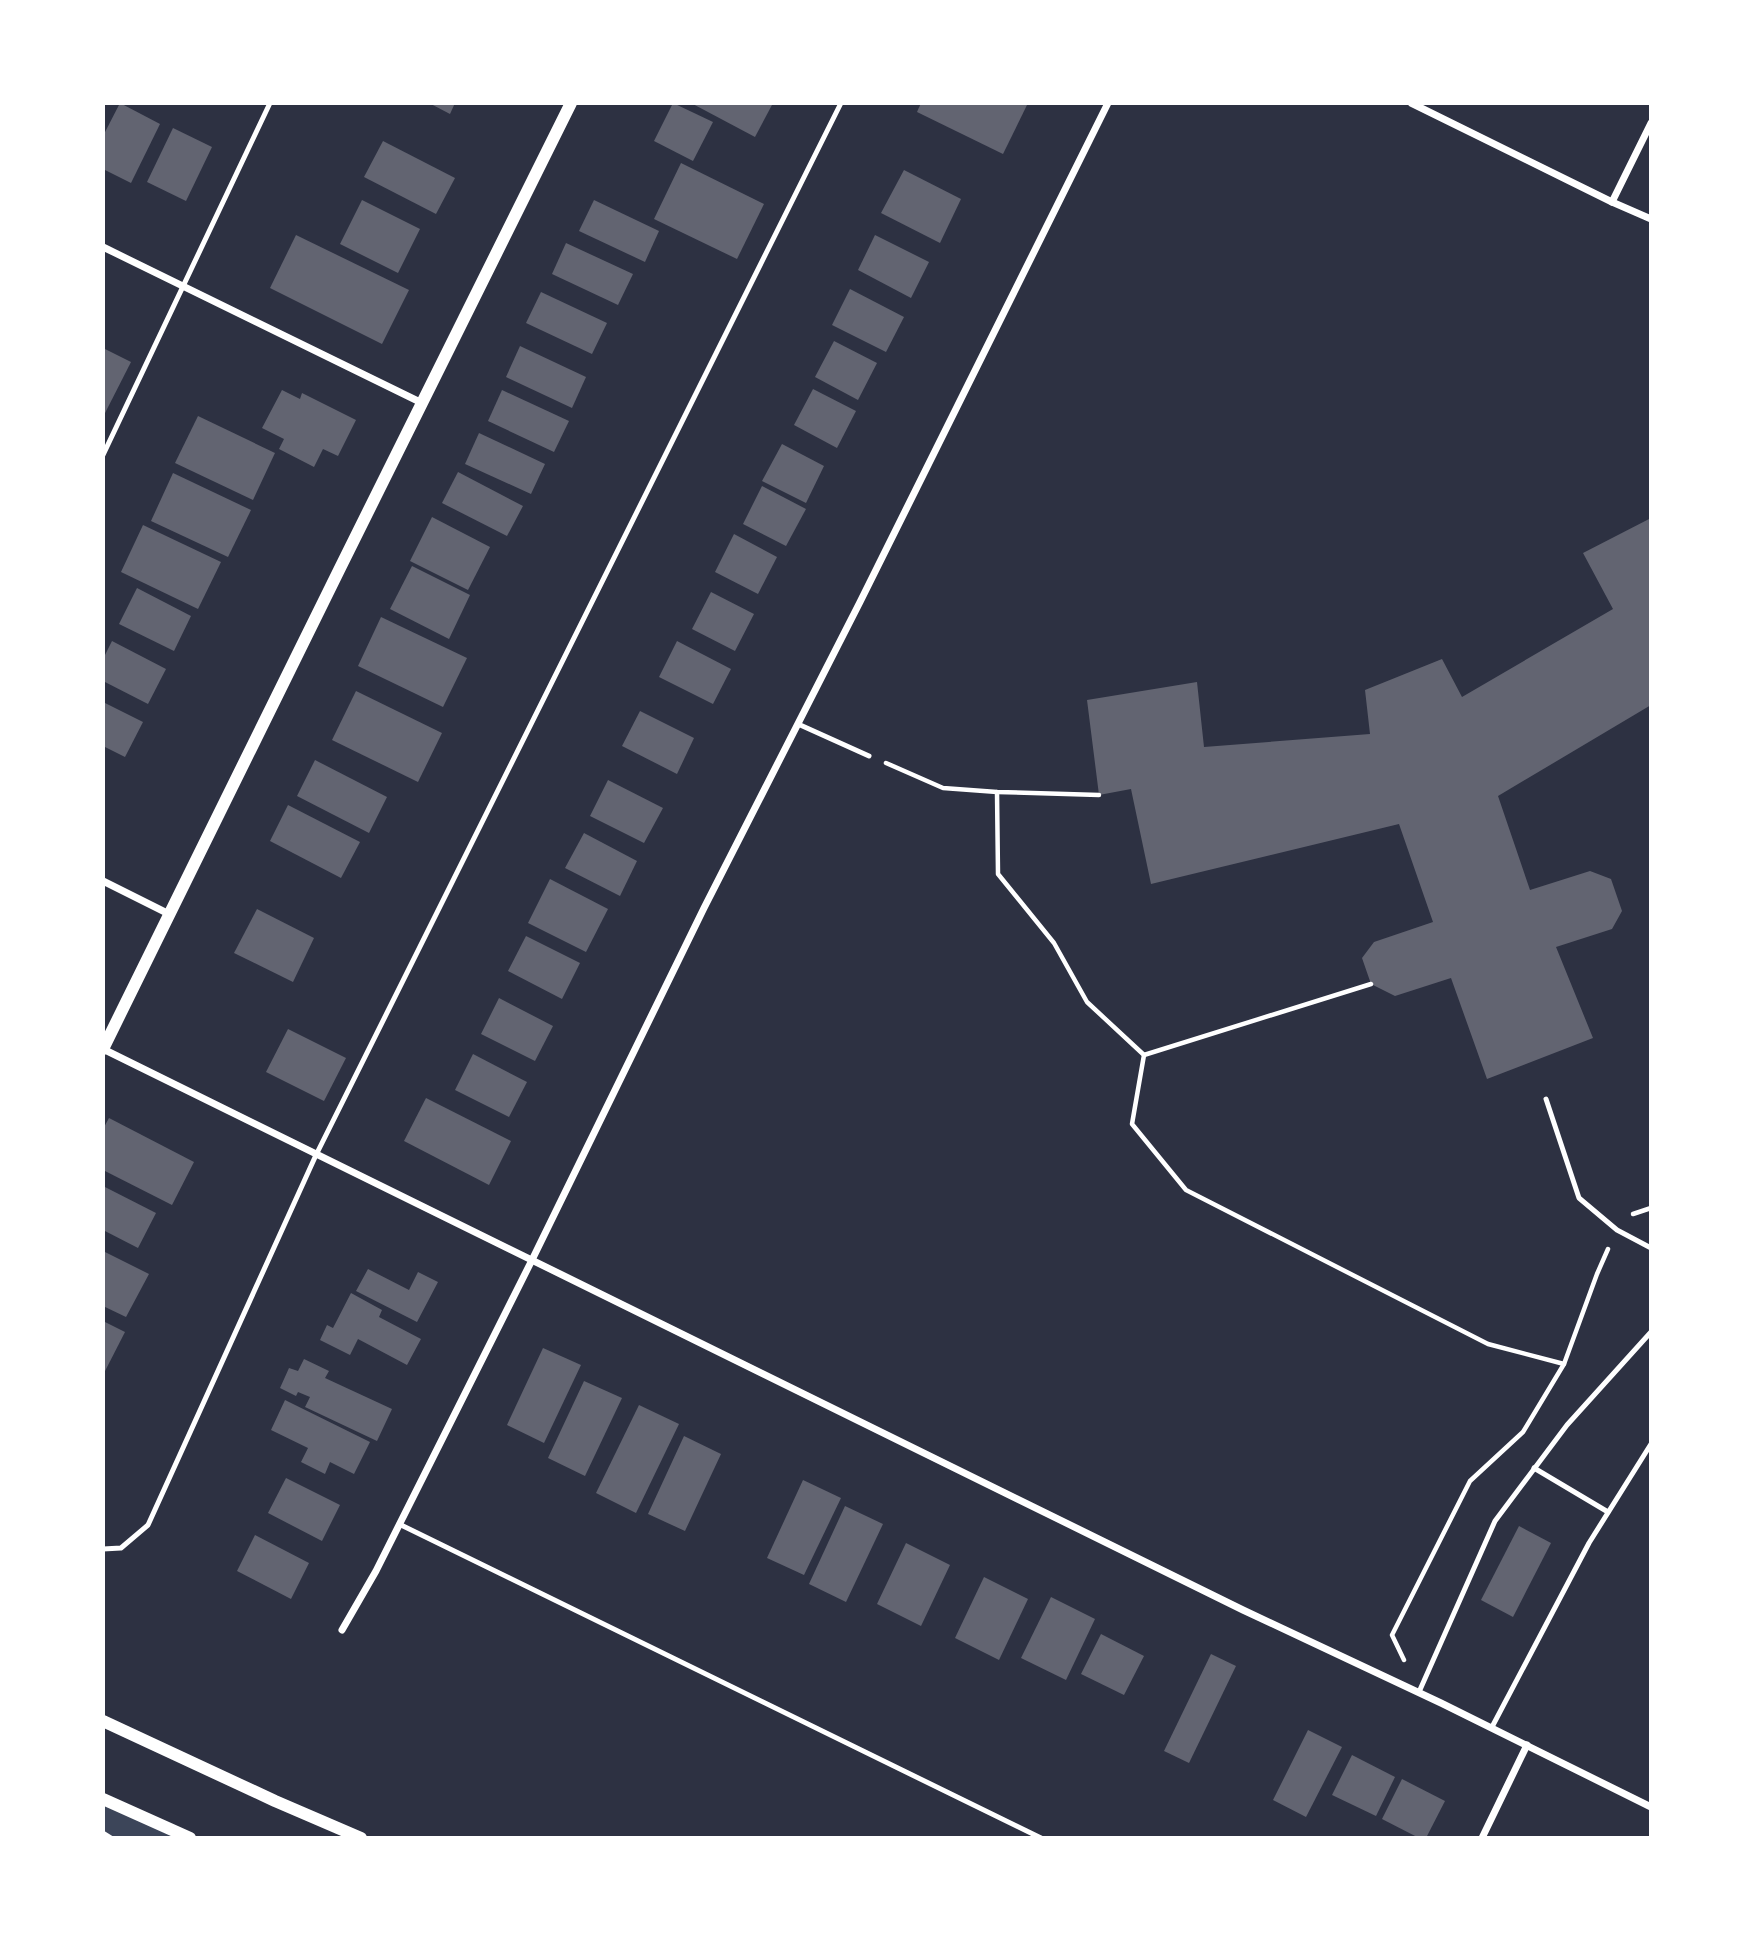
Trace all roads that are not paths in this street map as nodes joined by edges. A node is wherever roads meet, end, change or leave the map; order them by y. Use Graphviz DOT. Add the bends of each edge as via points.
graph roads {
  1 [pos="270,103"];
  2 [pos="571,103"];
  3 [pos="841,103"];
  4 [pos="1108,103"];
  5 [pos="1411,103"];
  6 [pos="1651,123"];
  7 [pos="1612,202"];
  8 [pos="1651,219"];
  9 [pos="103,247"];
  10 [pos="183,286"];
  11 [pos="422,403"];
  12 [pos="103,455"];
  13 [pos="798,724"];
  14 [pos="869,756"];
  15 [pos="103,881"];
  16 [pos="169,914"];
  17 [pos="103,1049"];
  18 [pos="1546,1099"];
  19 [pos="316,1155"];
  20 [pos="1651,1248"];
  21 [pos="532,1260"];
  22 [pos="1651,1332"];
  23 [pos="1651,1444"];
  24 [pos="1534,1468"];
  25 [pos="1608,1512"];
  26 [pos="399,1524"];
  27 [pos="103,1549"];
  28 [pos="342,1630"];
  29 [pos="1419,1692"];
  30 [pos="103,1721"];
  31 [pos="1492,1727"];
  32 [pos="1527,1745"];
  33 [pos="103,1799"];
  34 [pos="1651,1807"];
  35 [pos="103,1833"];
  36 [pos="111,1838"];
  37 [pos="190,1838"];
  38 [pos="361,1838"];
  39 [pos="1041,1838"];
  40 [pos="1482,1838"];
  1 -- 10 [label="lane"];
  2 -- 11 [label="street"];
  3 -- 19 [label="lane"];
  4 -- 13 [label="street"];
  5 -- 7 [label="street"];
  6 -- 7 [label="street"];
  7 -- 8 [label="street"];
  9 -- 10 [label="street"];
  10 -- 11 [label="street"];
  10 -- 12 [label="lane"];
  11 -- 16 [label="street"];
  13 -- 14 [label="lane"];
  13 -- 21 [label="street"];
  15 -- 16 [label="street"];
  16 -- 17 [label="street"];
  17 -- 19 [label="street"];
  18 -- 20 [label="lane" via="1579,1198 1617,1230"];
  19 -- 21 [label="street"];
  19 -- 27 [label="lane" via="148,1525 121,1548"];
  21 -- 26 [label="street"];
  21 -- 29 [label="street"];
  22 -- 24 [label="lane" via="1567,1424"];
  23 -- 25 [label="lane"];
  24 -- 25 [label="lane"];
  24 -- 29 [label="lane" via="1495,1521"];
  25 -- 31 [label="lane"];
  26 -- 28 [label="street"];
  26 -- 39 [label="lane"];
  29 -- 31 [label="street"];
  30 -- 38 [label="street"];
  31 -- 32 [label="street"];
  32 -- 34 [label="street"];
  32 -- 40 [label="street"];
  33 -- 37 [label="street"];
  35 -- 36 [label="lane"];
}
